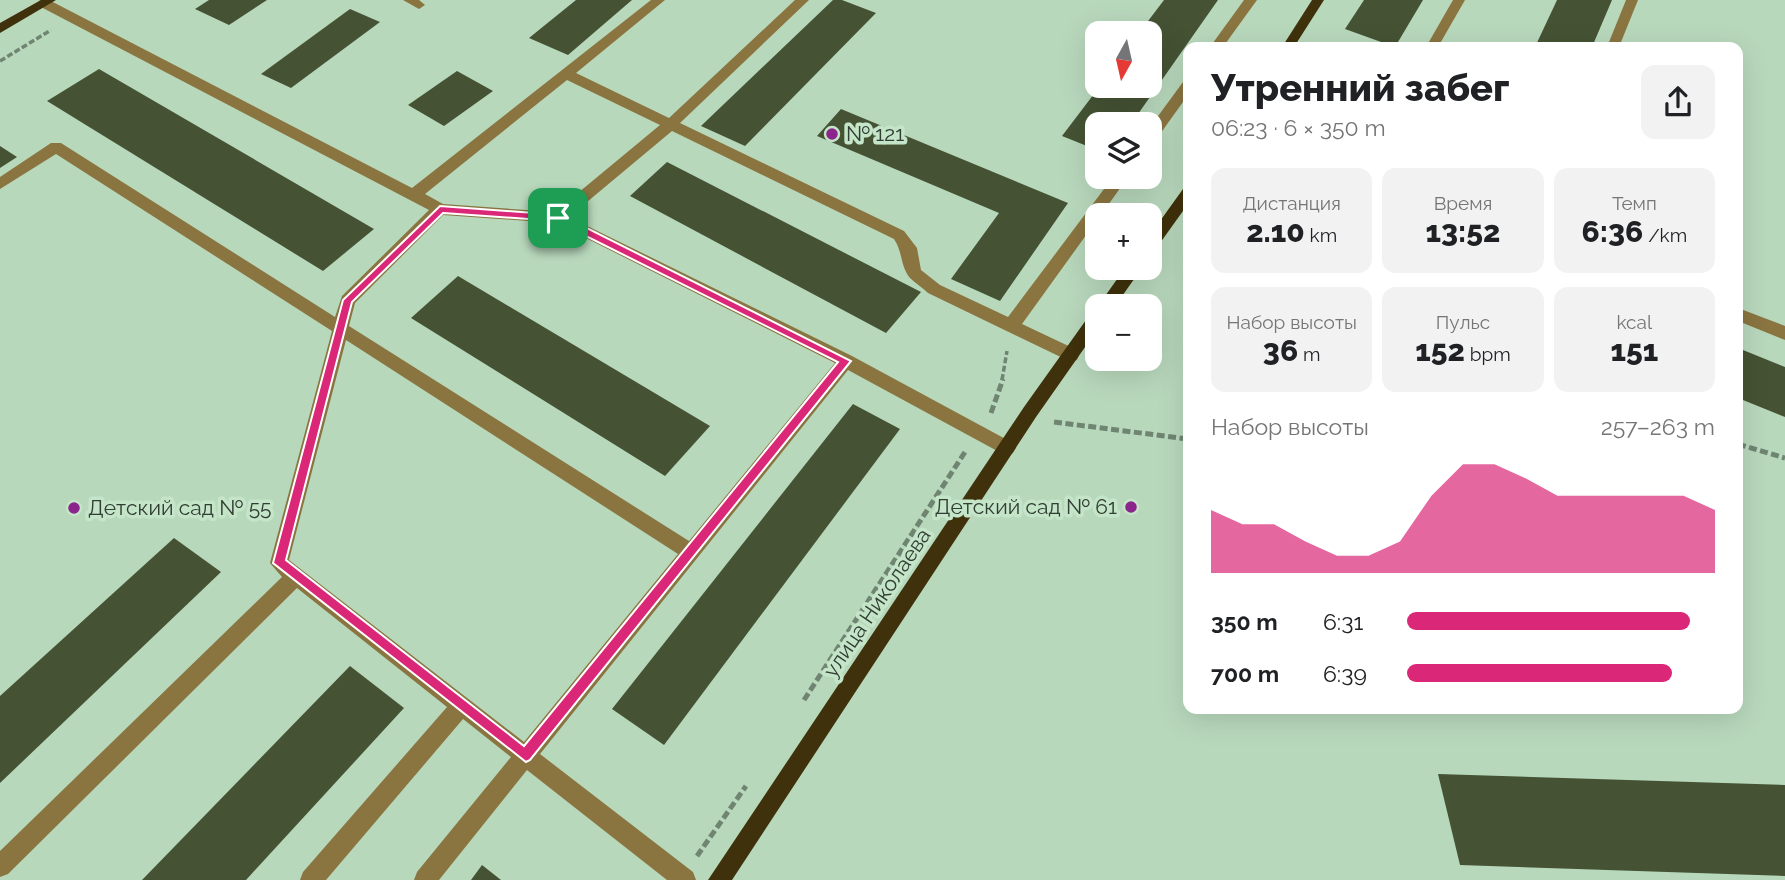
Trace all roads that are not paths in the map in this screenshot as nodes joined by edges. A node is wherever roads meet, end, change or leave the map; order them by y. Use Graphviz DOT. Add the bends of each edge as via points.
graph roads {
  1 [pos="659,0"];
  2 [pos="803,0"];
  3 [pos="1251,0"];
  4 [pos="1318,0"];
  5 [pos="1459,0"];
  6 [pos="1632,0"];
  7 [pos="47,1"];
  8 [pos="0,29"];
  9 [pos="1220,42"];
  10 [pos="1291,42"];
  11 [pos="1435,42"];
  12 [pos="1615,42"];
  13 [pos="566,74"];
  14 [pos="1183,92"];
  15 [pos="1162,121"];
  16 [pos="672,122"];
  17 [pos="0,184"];
  18 [pos="1112,189"];
  19 [pos="415,194"];
  20 [pos="1183,200"];
  21 [pos="440,209"];
  22 [pos="558,218"];
  23 [pos="1162,229"];
  24 [pos="1743,316"];
  25 [pos="1011,326"];
  26 [pos="340,328"];
  27 [pos="1785,332"];
  28 [pos="1085,334"];
  29 [pos="1070,355"];
  30 [pos="846,361"];
  31 [pos="1007,448"];
  32 [pos="691,552"];
  33 [pos="296,576"];
  34 [pos="461,706"];
  35 [pos="526,755"];
  36 [pos="0,866"];
  37 [pos="683,879"];
  38 [pos="311,880"];
  39 [pos="425,880"];
  40 [pos="719,880"];
  1 -- 13 [label="lane"];
  2 -- 16 [label="lane"];
  3 -- 9 [label="lane"];
  4 -- 10 [label="main road"];
  5 -- 11 [label="lane"];
  6 -- 12 [label="lane"];
  7 -- 8 [label="main road"];
  7 -- 19 [label="lane"];
  13 -- 16 [label="lane"];
  13 -- 19 [label="lane"];
  14 -- 15 [label="lane"];
  16 -- 22 [label="lane"];
  16 -- 25 [label="lane" via="899,235 909,248 915,273 934,289"];
  17 -- 26 [label="lane" via="56,148"];
  18 -- 25 [label="lane"];
  19 -- 21 [label="lane"];
  20 -- 23 [label="main road"];
  21 -- 22 [label="lane"];
  21 -- 26 [label="lane" via="348,300"];
  22 -- 30 [label="lane"];
  24 -- 27 [label="lane"];
  25 -- 29 [label="lane"];
  26 -- 32 [label="lane"];
  26 -- 33 [label="lane" via="279,563"];
  28 -- 29 [label="main road, улица Николаева"];
  29 -- 31 [label="main road, улица Николаева"];
  30 -- 31 [label="lane"];
  30 -- 32 [label="lane"];
  31 -- 40 [label="main road, улица Николаева"];
  32 -- 35 [label="lane"];
  33 -- 34 [label="lane"];
  33 -- 36 [label="lane"];
  34 -- 35 [label="lane"];
  34 -- 38 [label="lane"];
  35 -- 37 [label="lane"];
  35 -- 39 [label="lane"];
}
